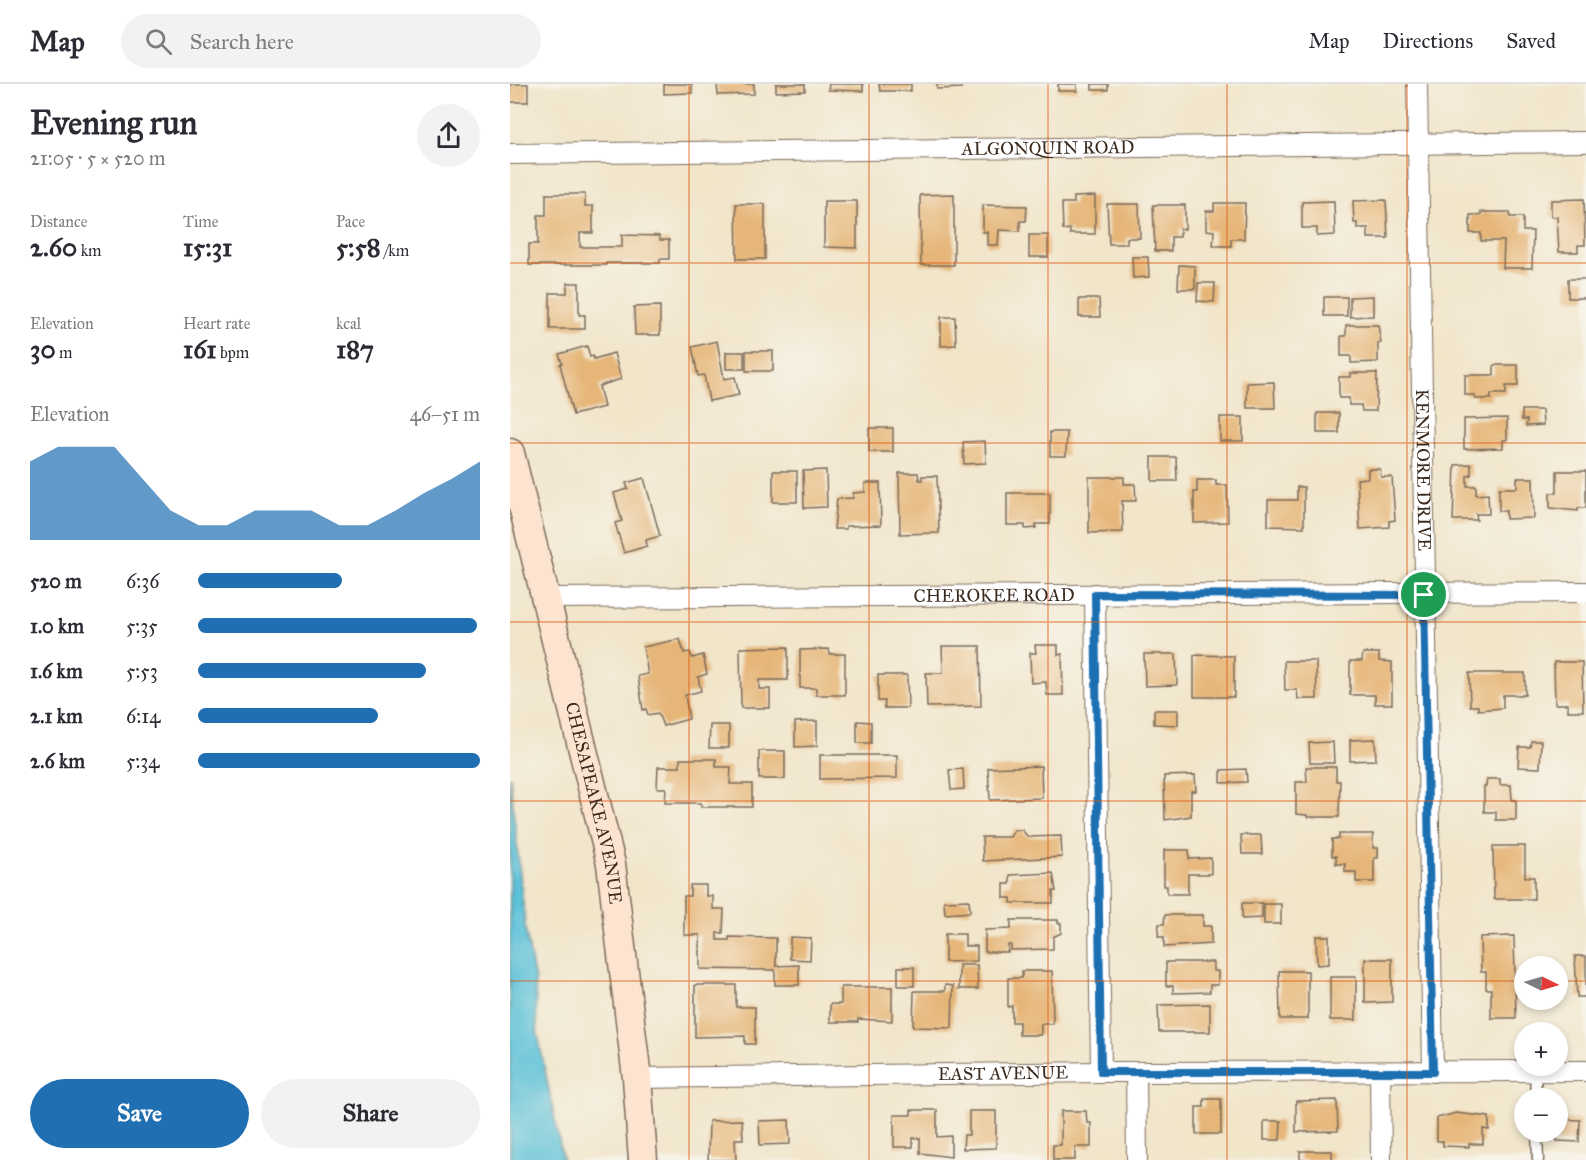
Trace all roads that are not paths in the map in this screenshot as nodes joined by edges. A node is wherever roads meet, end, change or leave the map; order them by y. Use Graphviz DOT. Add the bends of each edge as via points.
graph roads {
  1 [pos="1417,84"];
  2 [pos="1586,142"];
  3 [pos="1418,144"];
  4 [pos="510,154"];
  5 [pos="510,453"];
  6 [pos="1586,592"];
  7 [pos="1095,594"];
  8 [pos="1424,595"];
  9 [pos="547,598"];
  10 [pos="1514,1071"];
  11 [pos="1568,1071"];
  12 [pos="1586,1071"];
  13 [pos="1101,1072"];
  14 [pos="1380,1072"];
  15 [pos="1433,1072"];
  16 [pos="1136,1073"];
  17 [pos="637,1078"];
  18 [pos="1537,1142"];
  19 [pos="643,1160"];
  20 [pos="1137,1160"];
  21 [pos="1381,1160"];
  22 [pos="1538,1160"];
  1 -- 3 [label="street, KENMORE DRIVE"];
  2 -- 3 [label="street, ALGONQUIN ROAD"];
  3 -- 4 [label="street, ALGONQUIN ROAD"];
  3 -- 8 [label="street, KENMORE DRIVE"];
  5 -- 9 [label="main road, CHESAPEAKE AVENUE"];
  6 -- 8 [label="street, CHEROKEE ROAD"];
  7 -- 8 [label="street, CHEROKEE ROAD"];
  7 -- 9 [label="street, CHEROKEE ROAD"];
  7 -- 13 [label="street"];
  8 -- 15 [label="street, KENMORE DRIVE"];
  9 -- 17 [label="main road, CHESAPEAKE AVENUE" via="611,864"];
  10 -- 15 [label="street, EAST AVENUE"];
  11 -- 12 [label="street, EAST AVENUE"];
  13 -- 16 [label="street, EAST AVENUE"];
  13 -- 17 [label="street, EAST AVENUE"];
  14 -- 15 [label="street, EAST AVENUE"];
  14 -- 16 [label="street, EAST AVENUE"];
  14 -- 21 [label="street"];
  16 -- 20 [label="street"];
  17 -- 19 [label="main road, CHESAPEAKE AVENUE"];
  18 -- 22 [label="lane"];
}
